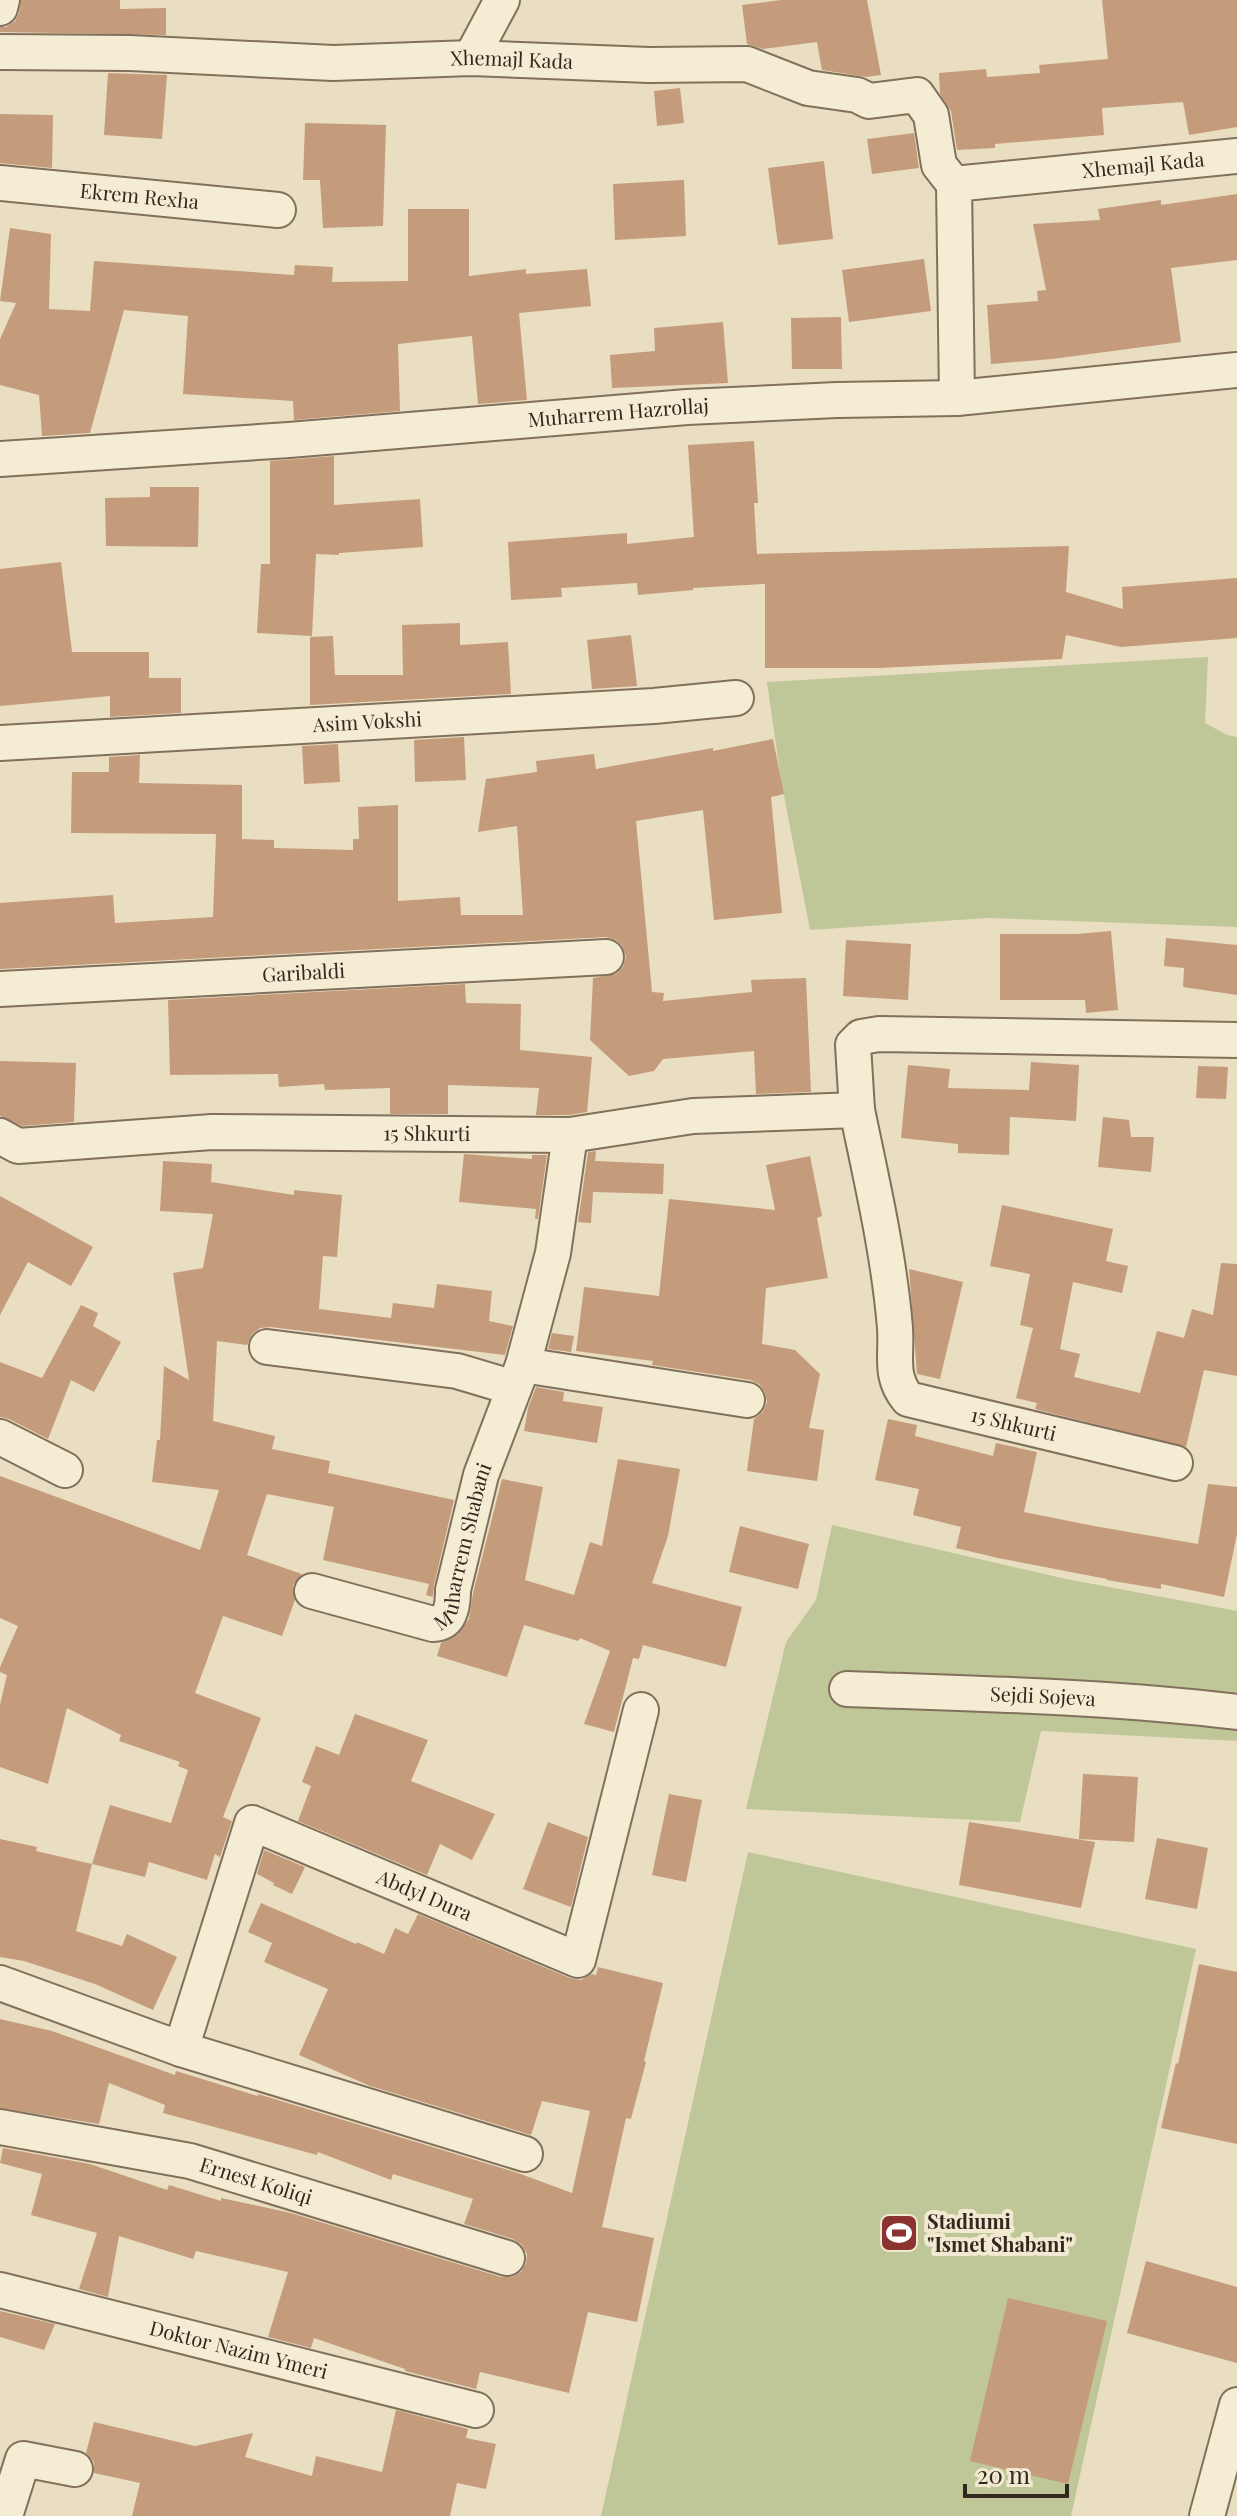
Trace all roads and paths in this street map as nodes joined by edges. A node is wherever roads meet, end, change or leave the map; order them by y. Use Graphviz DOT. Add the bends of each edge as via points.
graph roads {
  1 [pos="2,0"];
  2 [pos="502,0"];
  3 [pos="0,8"];
  4 [pos="0,52"];
  5 [pos="471,58"];
  6 [pos="1237,156"];
  7 [pos="0,183"];
  8 [pos="954,184"];
  9 [pos="278,210"];
  10 [pos="1237,370"];
  11 [pos="957,398"];
  12 [pos="0,459"];
  13 [pos="736,698"];
  14 [pos="0,743"];
  15 [pos="606,957"];
  16 [pos="0,989"];
  17 [pos="1237,1040"];
  18 [pos="857,1110"];
  19 [pos="570,1135"];
  20 [pos="0,1136"];
  21 [pos="267,1347"];
  22 [pos="518,1377"];
  23 [pos="747,1400"];
  24 [pos="0,1437"];
  25 [pos="1175,1463"];
  26 [pos="65,1470"];
  27 [pos="312,1591"];
  28 [pos="847,1689"];
  29 [pos="641,1710"];
  30 [pos="1237,1712"];
  31 [pos="0,1983"];
  32 [pos="181,2049"];
  33 [pos="0,2127"];
  34 [pos="525,2154"];
  35 [pos="507,2258"];
  36 [pos="0,2290"];
  37 [pos="1237,2405"];
  38 [pos="476,2410"];
  39 [pos="75,2469"];
  40 [pos="5,2516"];
  41 [pos="1207,2516"];
  1 -- 3 [label="street"];
  2 -- 5 [label="street"];
  4 -- 5 [label="street, Xhemajl Kada" via="333,63"];
  5 -- 8 [label="street, Xhemajl Kada" via="747,64 808,88 869,101 917,95 931,115 939,165"];
  6 -- 8 [label="street, Xhemajl Kada"];
  7 -- 9 [label="street, Ekrem Rexha"];
  8 -- 11 [label="street, Xhemajl Kada"];
  10 -- 11 [label="street, Muharrem Hazrollaj"];
  11 -- 12 [label="street, Muharrem Hazrollaj" via="687,407"];
  13 -- 14 [label="street, Asim Vokshi"];
  15 -- 16 [label="street, Garibaldi"];
  17 -- 18 [label="street, 15 Shkurti" via="861,1037 853,1045"];
  18 -- 19 [label="street, 15 Shkurti" via="693,1116"];
  18 -- 25 [label="street, 15 Shkurti" via="890,1279 895,1373 908,1399"];
  19 -- 20 [label="street, 15 Shkurti" via="212,1132 18,1146"];
  19 -- 22 [label="street, Muharrem Shabani" via="553,1253"];
  21 -- 22 [label="street"];
  22 -- 23 [label="street"];
  22 -- 27 [label="street, Muharrem Shabani" via="481,1475 447,1619 433,1624"];
  24 -- 26 [label="street"];
  28 -- 30 [label="street, Sejdi Sojeva" via="1095,1699"];
  29 -- 32 [label="street, Abdyl Dura" via="578,1960 252,1823"];
  31 -- 32 [label="street"];
  32 -- 34 [label="street"];
  33 -- 35 [label="street, Ernest Koliqi" via="190,2161"];
  36 -- 38 [label="street, Doktor Nazim Ymeri"];
  37 -- 41 [label="street"];
  39 -- 40 [label="street" via="23,2459"];
}
